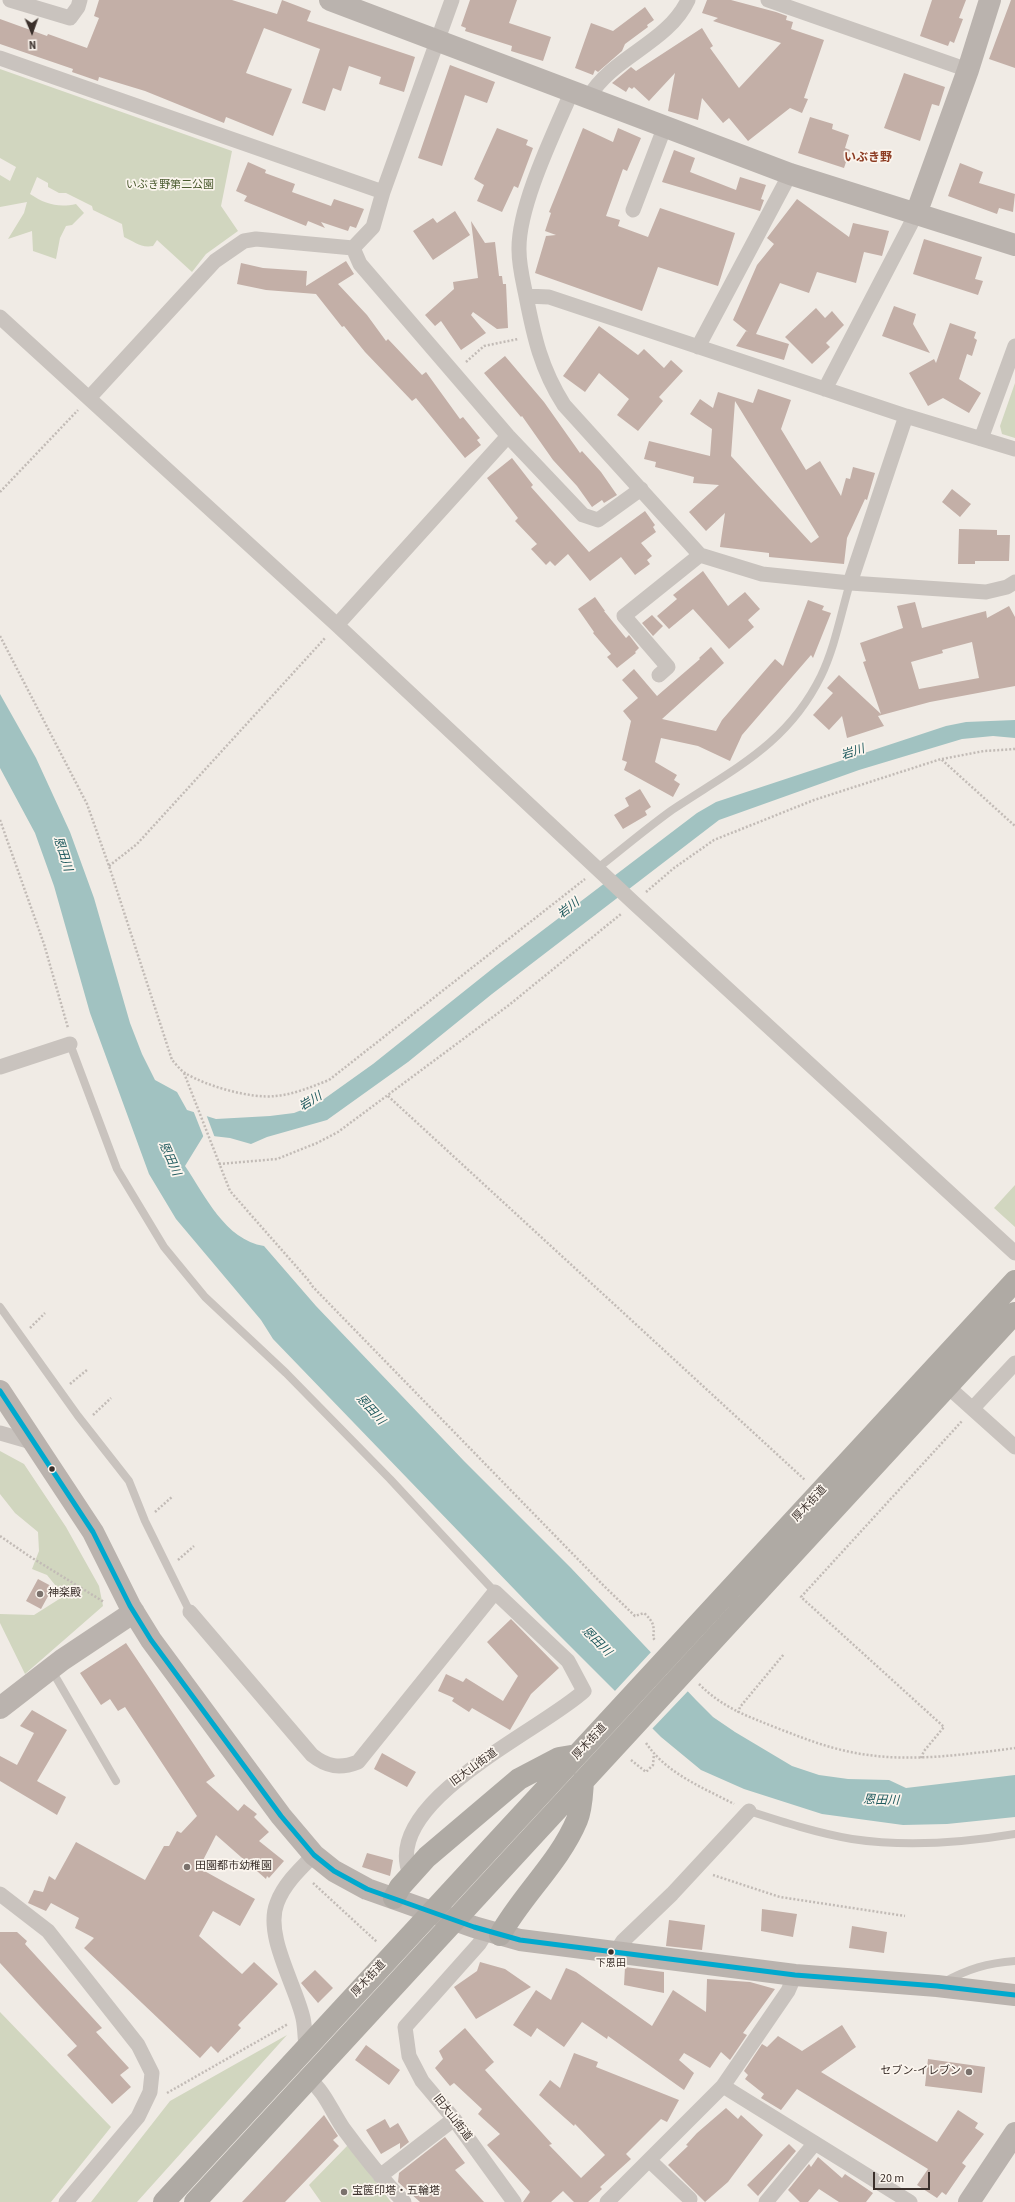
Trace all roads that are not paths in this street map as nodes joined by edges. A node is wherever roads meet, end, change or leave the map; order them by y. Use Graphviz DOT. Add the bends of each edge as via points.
graph roads {
  1 [pos="10,0"];
  2 [pos="80,0"];
  3 [pos="330,0"];
  4 [pos="452,0"];
  5 [pos="688,0"];
  6 [pos="768,0"];
  7 [pos="990,0"];
  8 [pos="438,41"];
  9 [pos="0,58"];
  10 [pos="968,70"];
  11 [pos="581,94"];
  12 [pos="665,126"];
  13 [pos="790,174"];
  14 [pos="383,192"];
  15 [pos="633,210"];
  16 [pos="916,214"];
  17 [pos="1015,245"];
  18 [pos="353,248"];
  19 [pos="526,296"];
  20 [pos="0,317"];
  21 [pos="1015,346"];
  22 [pos="698,347"];
  23 [pos="825,389"];
  24 [pos="89,398"];
  25 [pos="906,416"];
  26 [pos="508,436"];
  27 [pos="981,439"];
  28 [pos="1015,449"];
  29 [pos="640,489"];
  30 [pos="700,555"];
  31 [pos="850,583"];
  32 [pos="1014,585"];
  33 [pos="337,625"];
  34 [pos="669,667"];
  35 [pos="601,872"];
  36 [pos="70,1044"];
  37 [pos="0,1066"];
  38 [pos="1015,1253"];
  39 [pos="1015,1281"];
  40 [pos="0,1307"];
  41 [pos="1015,1313"];
  42 [pos="1015,1363"];
  43 [pos="947,1386"];
  44 [pos="0,1391"];
  45 [pos="973,1408"];
  46 [pos="0,1434"];
  47 [pos="35,1443"];
  48 [pos="1015,1447"];
  49 [pos="495,1592"];
  50 [pos="134,1612"];
  51 [pos="190,1612"];
  52 [pos="51,1669"];
  53 [pos="0,1707"];
  54 [pos="621,1724"];
  55 [pos="577,1755"];
  56 [pos="116,1781"];
  57 [pos="583,1781"];
  58 [pos="749,1812"];
  59 [pos="1015,1834"];
  60 [pos="314,1855"];
  61 [pos="410,1874"];
  62 [pos="0,1894"];
  63 [pos="394,1898"];
  64 [pos="494,1933"];
  65 [pos="615,1953"];
  66 [pos="1015,1961"];
  67 [pos="795,1975"];
  68 [pos="937,1986"];
  69 [pos="1015,1995"];
  70 [pos="306,2048"];
  71 [pos="308,2078"];
  72 [pos="723,2086"];
  73 [pos="454,2119"];
  74 [pos="1015,2133"];
  75 [pos="815,2143"];
  76 [pos="650,2161"];
  77 [pos="380,2176"];
  78 [pos="690,2199"];
  79 [pos="66,2202"];
  80 [pos="164,2202"];
  81 [pos="195,2202"];
  82 [pos="404,2202"];
  83 [pos="514,2202"];
  84 [pos="607,2202"];
  85 [pos="766,2202"];
  86 [pos="910,2202"];
  87 [pos="969,2202"];
  1 -- 2 [label="street" via="70,18 78,8"];
  3 -- 8 [label="main road"];
  4 -- 8 [label="street"];
  5 -- 11 [label="street" via="669,25"];
  6 -- 10 [label="street"];
  7 -- 10 [label="main road"];
  8 -- 11 [label="main road"];
  8 -- 14 [label="street"];
  9 -- 14 [label="street"];
  10 -- 16 [label="main road"];
  11 -- 12 [label="main road"];
  11 -- 19 [label="street" via="538,173 523,217 519,250"];
  12 -- 13 [label="main road"];
  12 -- 15 [label="street"];
  13 -- 16 [label="main road"];
  13 -- 22 [label="street"];
  14 -- 18 [label="street" via="373,227"];
  16 -- 17 [label="main road"];
  16 -- 23 [label="street"];
  18 -- 24 [label="street" via="256,239 244,241 215,261"];
  18 -- 26 [label="street" via="360,264"];
  19 -- 22 [label="street" via="549,297"];
  19 -- 29 [label="street" via="536,345 550,383 564,405"];
  20 -- 24 [label="street"];
  21 -- 27 [label="street"];
  22 -- 23 [label="street"];
  23 -- 25 [label="street"];
  24 -- 33 [label="street"];
  25 -- 27 [label="street"];
  25 -- 31 [label="street"];
  26 -- 29 [label="street" via="583,515 598,520"];
  26 -- 33 [label="street"];
  27 -- 28 [label="street"];
  29 -- 30 [label="street"];
  30 -- 31 [label="street" via="762,574"];
  30 -- 34 [label="street" via="624,616"];
  31 -- 32 [label="street" via="986,592"];
  31 -- 35 [label="lane" via="822,674 784,730 753,758 672,811"];
  33 -- 35 [label="street"];
  35 -- 38 [label="street"];
  36 -- 37 [label="street"];
  36 -- 49 [label="lane" via="117,1169 164,1247 205,1296 286,1373 390,1479"];
  39 -- 54 [label="highway, 厚木街道" via="675,1649"];
  40 -- 51 [label="lane" via="61,1393 129,1481"];
  41 -- 43 [label="highway, 厚木街道"];
  42 -- 45 [label="street"];
  43 -- 45 [label="street"];
  43 -- 54 [label="highway, 厚木街道" via="691,1665"];
  44 -- 47 [label="main road"];
  45 -- 48 [label="street"];
  46 -- 47 [label="street"];
  47 -- 50 [label="main road" via="93,1532"];
  49 -- 51 [label="street" via="358,1762 344,1767 320,1762 312,1755"];
  49 -- 61 [label="street, 旧大山街道" via="568,1661 584,1691 555,1714 474,1766 439,1794 426,1808 411,1836 406,1859"];
  50 -- 52 [label="main road"];
  50 -- 60 [label="main road" via="151,1640 263,1792"];
  52 -- 53 [label="main road"];
  52 -- 56 [label="lane"];
  54 -- 55 [label="highway, 厚木街道"];
  54 -- 57 [label="highway, 厚木街道"];
  55 -- 61 [label="highway" via="558,1758 519,1779"];
  55 -- 70 [label="highway, 厚木街道"];
  57 -- 64 [label="highway" via="582,1803 568,1838 510,1918"];
  57 -- 71 [label="highway, 厚木街道"];
  58 -- 59 [label="lane" via="824,1833 881,1841 946,1842"];
  58 -- 65 [label="street" via="623,1941"];
  60 -- 63 [label="main road" via="367,1889"];
  60 -- 70 [label="street" via="282,1892 276,1905 275,1925 278,1945 303,2017"];
  61 -- 63 [label="highway"];
  62 -- 79 [label="street" via="48,1931 138,2045 152,2074 150,2092 138,2117"];
  63 -- 64 [label="main road"];
  64 -- 65 [label="main road"];
  64 -- 73 [label="street, 旧大山街道" via="479,1944 405,2027 410,2056 422,2081"];
  65 -- 67 [label="main road"];
  66 -- 68 [label="lane" via="969,1968"];
  67 -- 68 [label="main road"];
  67 -- 72 [label="street" via="788,1991"];
  68 -- 69 [label="main road"];
  70 -- 80 [label="highway, 厚木街道"];
  71 -- 77 [label="street" via="324,2094 342,2126"];
  71 -- 81 [label="highway, 厚木街道"];
  72 -- 75 [label="street"];
  72 -- 76 [label="street"];
  73 -- 77 [label="street"];
  73 -- 83 [label="street, 旧大山街道"];
  74 -- 87 [label="main road"];
  75 -- 85 [label="street"];
  75 -- 86 [label="street"];
  76 -- 78 [label="street"];
  76 -- 84 [label="street"];
  77 -- 82 [label="street"];
}
